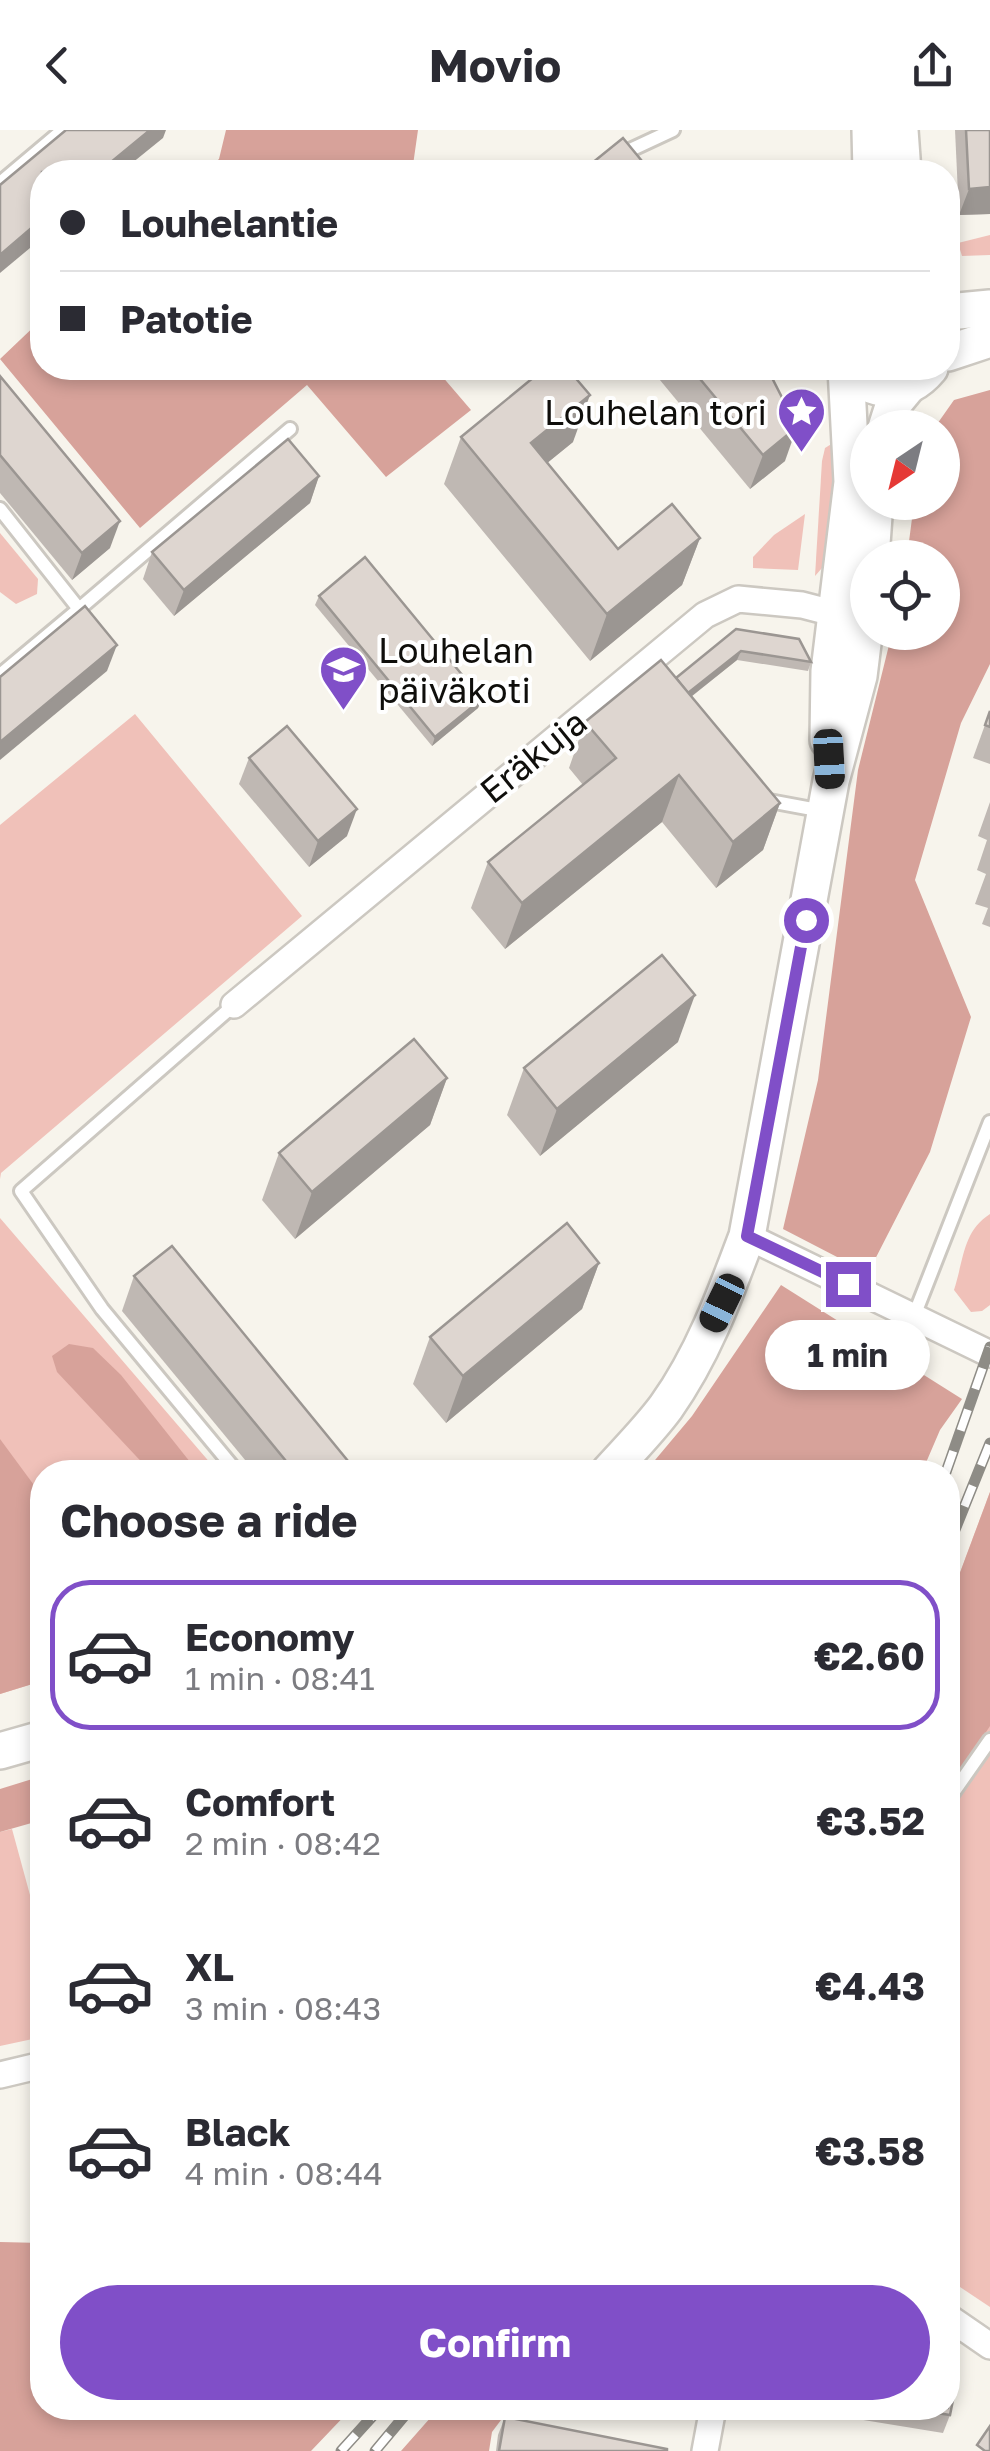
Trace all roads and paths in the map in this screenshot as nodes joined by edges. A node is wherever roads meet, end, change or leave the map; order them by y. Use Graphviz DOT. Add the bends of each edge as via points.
graph roads {
  1 [pos="63,130"];
  2 [pos="673,130"];
  3 [pos="870,130"];
  4 [pos="900,130"];
  5 [pos="610,160"];
  6 [pos="871,160"];
  7 [pos="902,160"];
  8 [pos="0,183"];
  9 [pos="990,308"];
  10 [pos="960,311"];
  11 [pos="990,340"];
  12 [pos="960,349"];
  13 [pos="847,380"];
  14 [pos="858,380"];
  15 [pos="912,380"];
  16 [pos="916,380"];
  17 [pos="892,410"];
  18 [pos="290,429"];
  19 [pos="0,509"];
  20 [pos="850,576"];
  21 [pos="79,609"];
  22 [pos="850,611"];
  23 [pos="857,650"];
  24 [pos="0,675"];
  25 [pos="749,795"];
  26 [pos="828,797"];
  27 [pos="234,1004"];
  28 [pos="990,1122"];
  29 [pos="747,1236"];
  30 [pos="914,1316"];
  31 [pos="990,1354"];
  32 [pos="228,1460"];
  33 [pos="620,1460"];
  34 [pos="990,1740"];
  35 [pos="30,1742"];
  36 [pos="0,1751"];
  37 [pos="960,1783"];
  38 [pos="30,2068"];
  39 [pos="0,2075"];
  40 [pos="960,2325"];
  41 [pos="990,2346"];
  42 [pos="711,2420"];
  43 [pos="706,2451"];
  1 -- 8 [label="lane"];
  2 -- 5 [label="lane"];
  3 -- 6 [label="main road"];
  4 -- 7 [label="main road"];
  9 -- 10 [label="main road"];
  11 -- 12 [label="main road"];
  13 -- 20 [label="main road"];
  14 -- 15 [label="main road" via="888,390"];
  16 -- 17 [label="main road"];
  18 -- 21 [label="lane"];
  19 -- 21 [label="lane"];
  21 -- 24 [label="lane"];
  22 -- 27 [label="street, Eräkuja" via="738,599 705,615"];
  23 -- 26 [label="main road" via="858,676"];
  25 -- 26 [label="lane"];
  26 -- 29 [label="main road"];
  27 -- 32 [label="lane" via="21,1191 102,1310"];
  28 -- 30 [label="lane"];
  29 -- 30 [label="street"];
  29 -- 33 [label="main road" via="690,1367 666,1407"];
  30 -- 31 [label="street"];
  34 -- 37 [label="lane"];
  35 -- 36 [label="main road"];
  38 -- 39 [label="street"];
  40 -- 41 [label="street"];
  42 -- 43 [label="street"];
}
